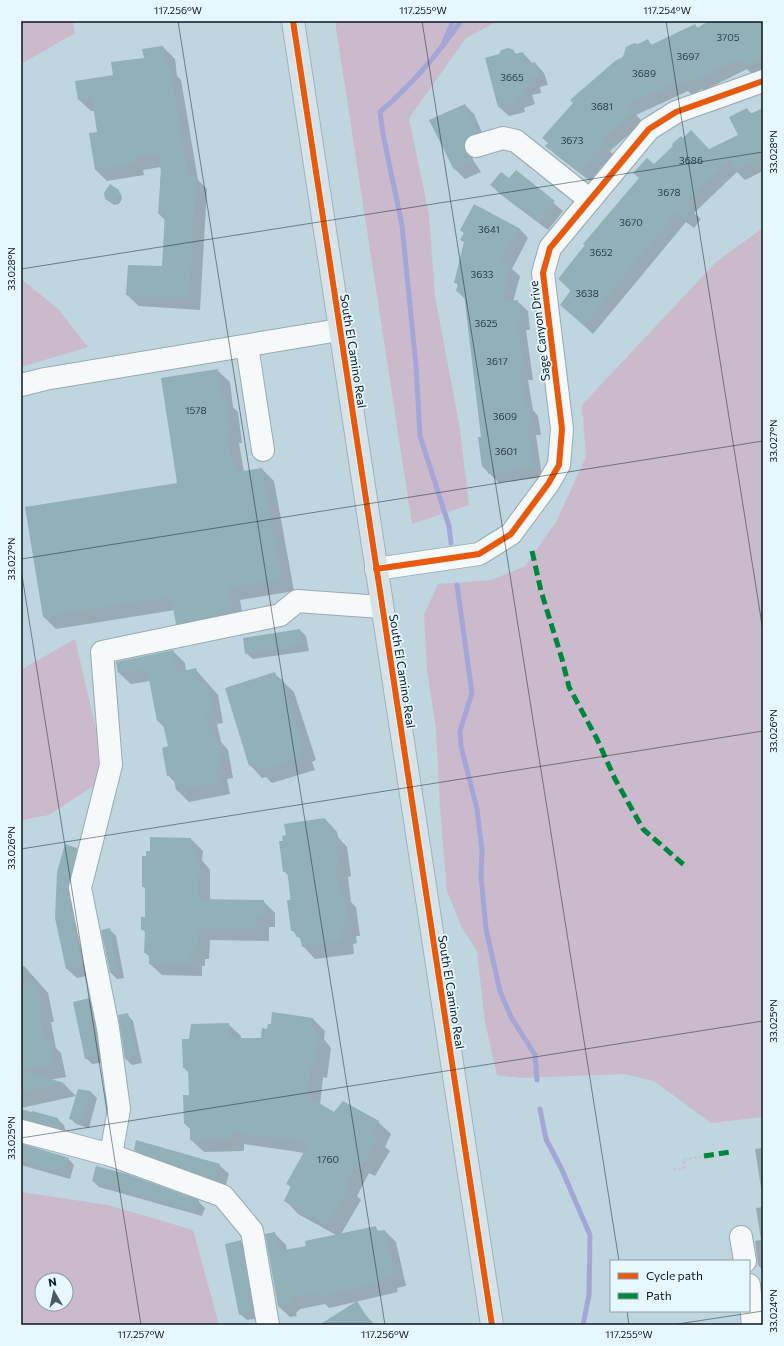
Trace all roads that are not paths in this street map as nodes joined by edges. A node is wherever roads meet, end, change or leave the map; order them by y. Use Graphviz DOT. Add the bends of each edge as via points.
graph roads {
  1 [pos="293,21"];
  2 [pos="763,80"];
  3 [pos="476,146"];
  4 [pos="590,200"];
  5 [pos="340,330"];
  6 [pos="247,346"];
  7 [pos="21,385"];
  8 [pos="263,450"];
  9 [pos="376,569"];
  10 [pos="381,607"];
  11 [pos="21,1131"];
  12 [pos="110,1155"];
  13 [pos="741,1237"];
  14 [pos="745,1260"];
  15 [pos="750,1295"];
  16 [pos="268,1325"];
  17 [pos="492,1325"];
  18 [pos="753,1325"];
  1 -- 5 [label="main road, South El Camino Real"];
  2 -- 4 [label="street, Sage Canyon Drive" via="676,112 649,129"];
  3 -- 4 [label="street" via="503,138 516,141"];
  4 -- 9 [label="street, Sage Canyon Drive" via="550,248 543,273 562,429 559,465 548,484 511,534 479,554"];
  5 -- 6 [label="street"];
  5 -- 9 [label="main road, South El Camino Real"];
  6 -- 7 [label="street"];
  6 -- 8 [label="street"];
  9 -- 10 [label="main road, South El Camino Real"];
  10 -- 12 [label="street" via="296,601 280,615 102,652 111,765 80,888 108,1028 119,1109"];
  10 -- 17 [label="main road, South El Camino Real"];
  11 -- 12 [label="street"];
  12 -- 16 [label="street" via="223,1196 252,1231"];
  13 -- 14 [label="street"];
  15 -- 18 [label="street"];
}
